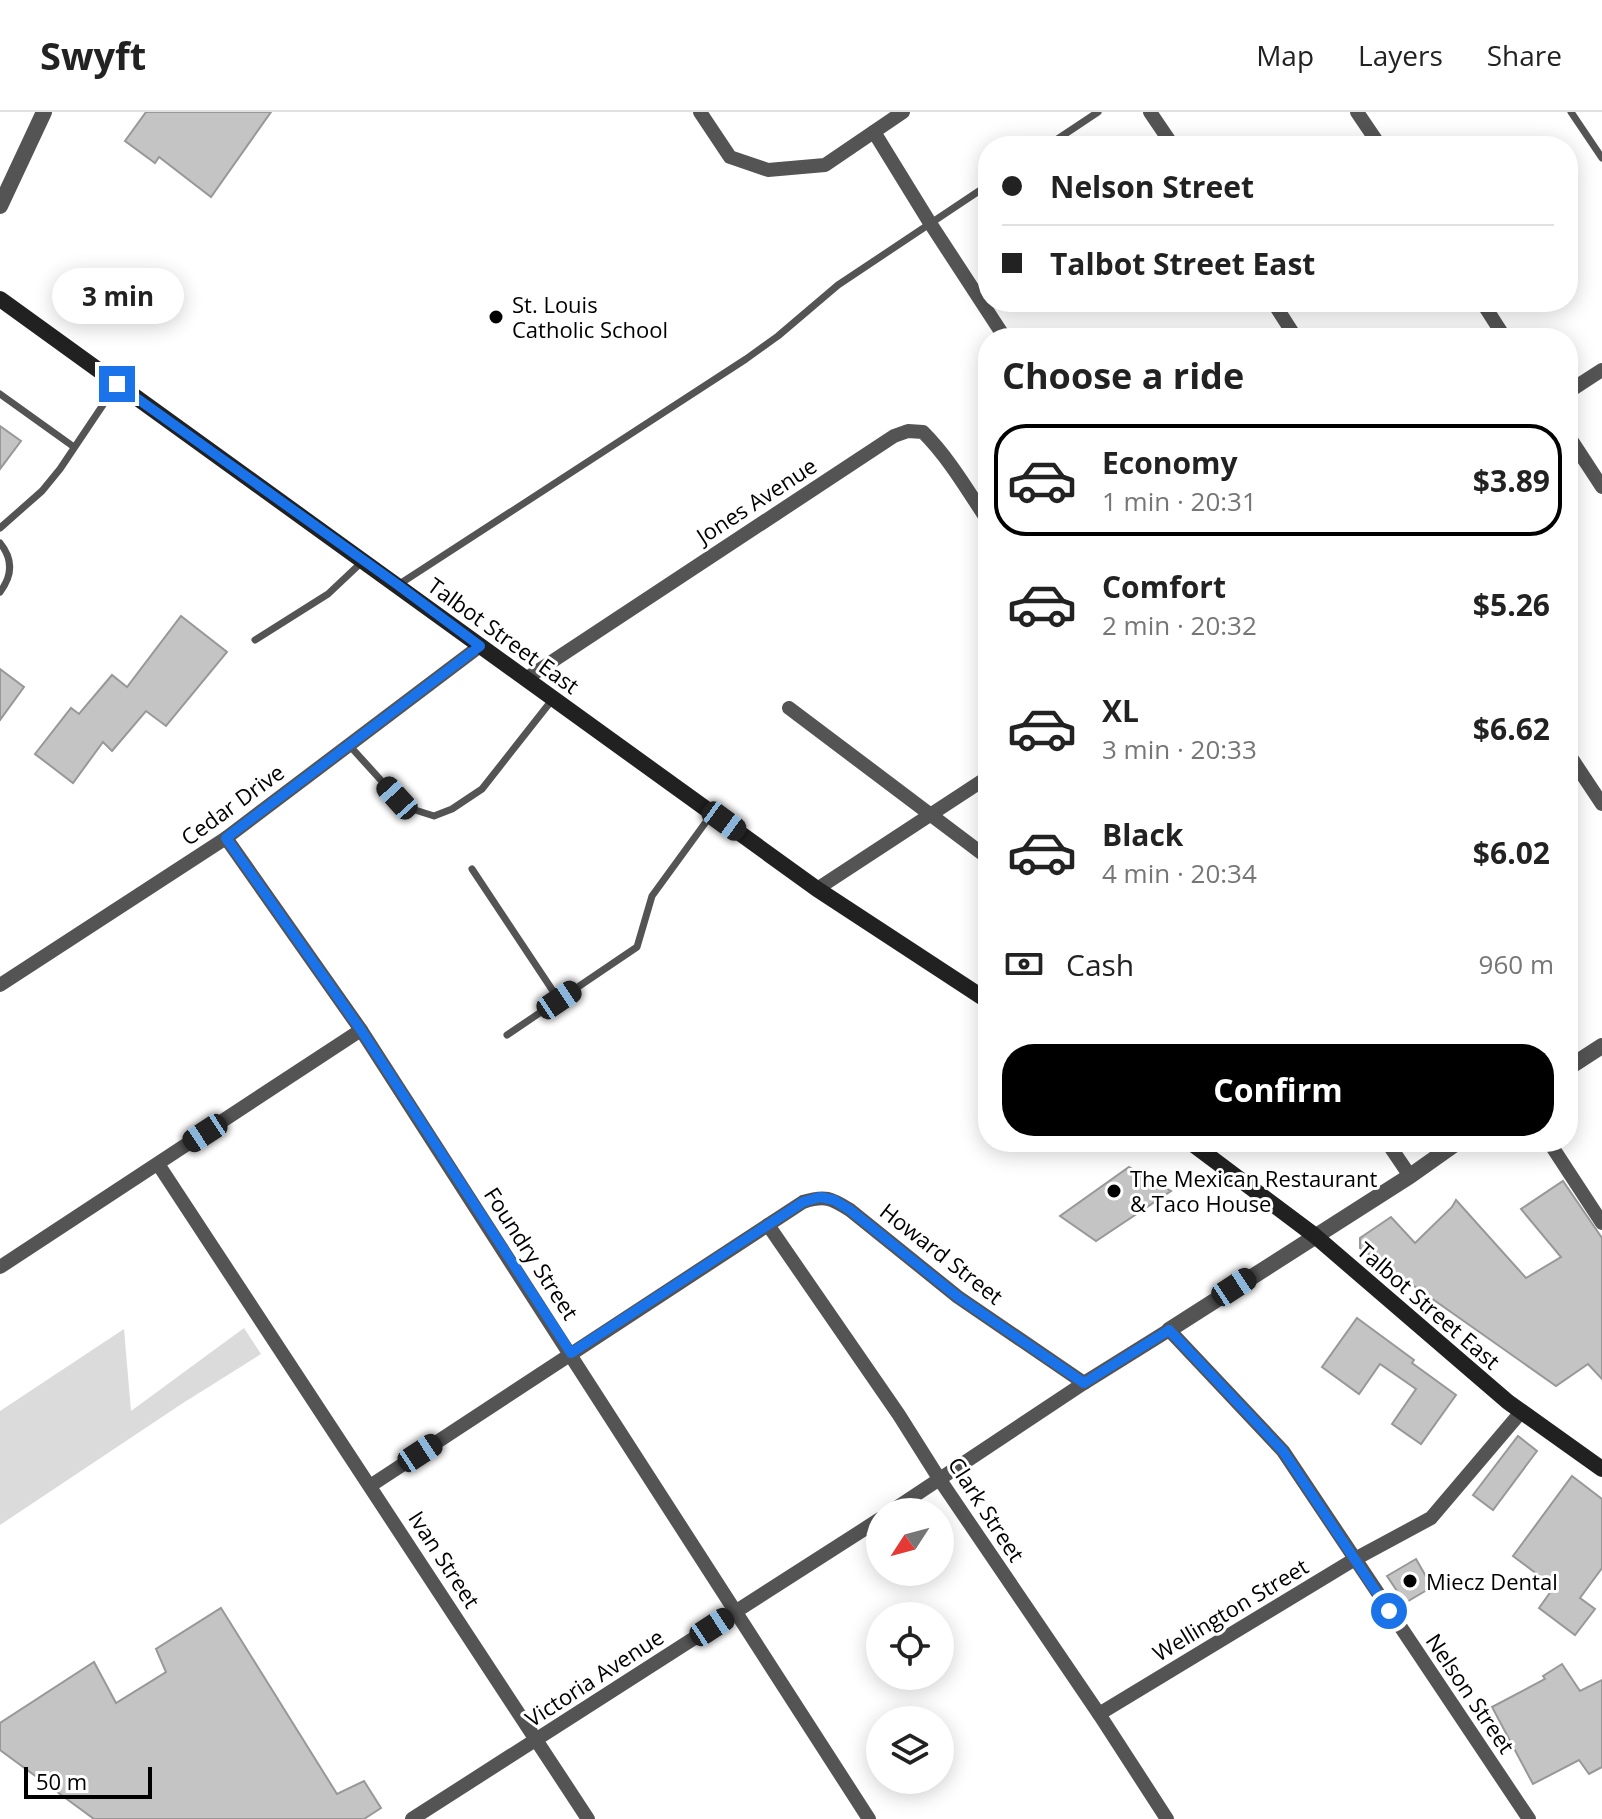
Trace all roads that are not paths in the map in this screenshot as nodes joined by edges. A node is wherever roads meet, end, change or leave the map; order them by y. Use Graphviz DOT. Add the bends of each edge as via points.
graph roads {
  1 [pos="44,112"];
  2 [pos="700,112"];
  3 [pos="903,112"];
  4 [pos="1098,112"];
  5 [pos="1150,112"];
  6 [pos="1357,112"];
  7 [pos="1571,112"];
  8 [pos="874,132"];
  9 [pos="1062,136"];
  10 [pos="1166,136"];
  11 [pos="1373,136"];
  12 [pos="1602,158"];
  13 [pos="978,192"];
  14 [pos="0,206"];
  15 [pos="930,223"];
  16 [pos="978,297"];
  17 [pos="0,299"];
  18 [pos="1602,370"];
  19 [pos="117,384"];
  20 [pos="1578,386"];
  21 [pos="0,394"];
  22 [pos="74,447"];
  23 [pos="1578,450"];
  24 [pos="1602,487"];
  25 [pos="978,506"];
  26 [pos="0,528"];
  27 [pos="0,543"];
  28 [pos="363,561"];
  29 [pos="398,585"];
  30 [pos="0,592"];
  31 [pos="255,640"];
  32 [pos="480,646"];
  33 [pos="527,678"];
  34 [pos="554,698"];
  35 [pos="789,708"];
  36 [pos="349,745"];
  37 [pos="1578,768"];
  38 [pos="978,784"];
  39 [pos="1602,804"];
  40 [pos="713,813"];
  41 [pos="930,815"];
  42 [pos="226,838"];
  43 [pos="978,851"];
  44 [pos="472,869"];
  45 [pos="817,889"];
  46 [pos="0,985"];
  47 [pos="978,994"];
  48 [pos="559,1000"];
  49 [pos="361,1030"];
  50 [pos="507,1035"];
  51 [pos="1602,1046"];
  52 [pos="1578,1062"];
  53 [pos="1203,1152"];
  54 [pos="1209,1152"];
  55 [pos="1394,1152"];
  56 [pos="1444,1152"];
  57 [pos="1556,1152"];
  58 [pos="1206,1154"];
  59 [pos="158,1164"];
  60 [pos="1410,1176"];
  61 [pos="1602,1223"];
  62 [pos="768,1225"];
  63 [pos="1314,1235"];
  64 [pos="0,1267"];
  65 [pos="1169,1330"];
  66 [pos="571,1353"];
  67 [pos="1084,1383"];
  68 [pos="1521,1412"];
  69 [pos="1598,1460"];
  70 [pos="940,1480"];
  71 [pos="370,1486"];
  72 [pos="912,1498"];
  73 [pos="866,1528"];
  74 [pos="1355,1559"];
  75 [pos="737,1611"];
  76 [pos="1099,1714"];
  77 [pos="537,1740"];
  78 [pos="412,1819"];
  79 [pos="588,1819"];
  80 [pos="869,1819"];
  81 [pos="1167,1819"];
  82 [pos="1529,1819"];
  1 -- 14 [label="street"];
  2 -- 8 [label="street" via="730,157 768,170 825,165"];
  3 -- 8 [label="street"];
  4 -- 9 [label="lane"];
  5 -- 10 [label="street"];
  6 -- 11 [label="street"];
  7 -- 12 [label="lane"];
  8 -- 15 [label="street"];
  13 -- 15 [label="lane"];
  15 -- 16 [label="street"];
  15 -- 29 [label="lane" via="838,285 746,359"];
  17 -- 19 [label="main road, Talbot Street East"];
  18 -- 20 [label="street"];
  19 -- 22 [label="lane"];
  19 -- 28 [label="main road, Talbot Street East"];
  21 -- 22 [label="lane"];
  22 -- 26 [label="lane" via="42,491"];
  23 -- 24 [label="street"];
  25 -- 33 [label="street, Jones Avenue" via="923,432 894,436"];
  27 -- 30 [label="lane" via="10,573"];
  28 -- 29 [label="main road, Talbot Street East"];
  28 -- 31 [label="lane" via="328,594"];
  29 -- 32 [label="main road, Talbot Street East"];
  32 -- 33 [label="main road, Talbot Street East"];
  32 -- 36 [label="street, Cedar Drive"];
  33 -- 34 [label="main road, Talbot Street East"];
  34 -- 36 [label="lane" via="482,789 434,816 397,798"];
  34 -- 40 [label="main road, Talbot Street East"];
  35 -- 41 [label="street"];
  36 -- 42 [label="street, Cedar Drive"];
  37 -- 39 [label="street"];
  38 -- 41 [label="street"];
  40 -- 45 [label="main road, Talbot Street East"];
  40 -- 48 [label="lane" via="652,896 637,947"];
  41 -- 43 [label="street"];
  41 -- 45 [label="street"];
  42 -- 46 [label="street, Cedar Drive"];
  42 -- 49 [label="street, Foundry Street"];
  44 -- 48 [label="lane"];
  45 -- 47 [label="main road, Talbot Street East"];
  48 -- 50 [label="lane"];
  49 -- 59 [label="street"];
  49 -- 66 [label="street, Foundry Street"];
  51 -- 52 [label="street"];
  53 -- 58 [label="main road, Talbot Street East"];
  54 -- 58 [label="lane"];
  55 -- 60 [label="street"];
  56 -- 60 [label="street"];
  57 -- 61 [label="street"];
  58 -- 63 [label="main road, Talbot Street East"];
  59 -- 64 [label="street"];
  59 -- 71 [label="street, Ivan Street"];
  60 -- 63 [label="street"];
  62 -- 66 [label="street, Howard Street"];
  62 -- 67 [label="street, Howard Street" via="803,1202 834,1200 958,1297"];
  62 -- 70 [label="street, Clark Street"];
  63 -- 65 [label="street"];
  63 -- 68 [label="main road, Talbot Street East"];
  65 -- 67 [label="street"];
  65 -- 74 [label="street, Nelson Street" via="1283,1451"];
  66 -- 71 [label="street, Howard Street"];
  66 -- 75 [label="street, Foundry Street"];
  67 -- 70 [label="street"];
  68 -- 69 [label="main road, Talbot Street East"];
  68 -- 74 [label="street, Wellington Street" via="1431,1518"];
  70 -- 72 [label="street"];
  70 -- 76 [label="street, Clark Street"];
  71 -- 77 [label="street, Ivan Street"];
  73 -- 75 [label="street, Victoria Avenue"];
  74 -- 76 [label="street, Wellington Street"];
  74 -- 82 [label="street, Nelson Street"];
  75 -- 77 [label="street, Victoria Avenue"];
  75 -- 80 [label="street, Foundry Street"];
  76 -- 81 [label="street, Clark Street"];
  77 -- 78 [label="street, Victoria Avenue"];
  77 -- 79 [label="street, Ivan Street"];
}
